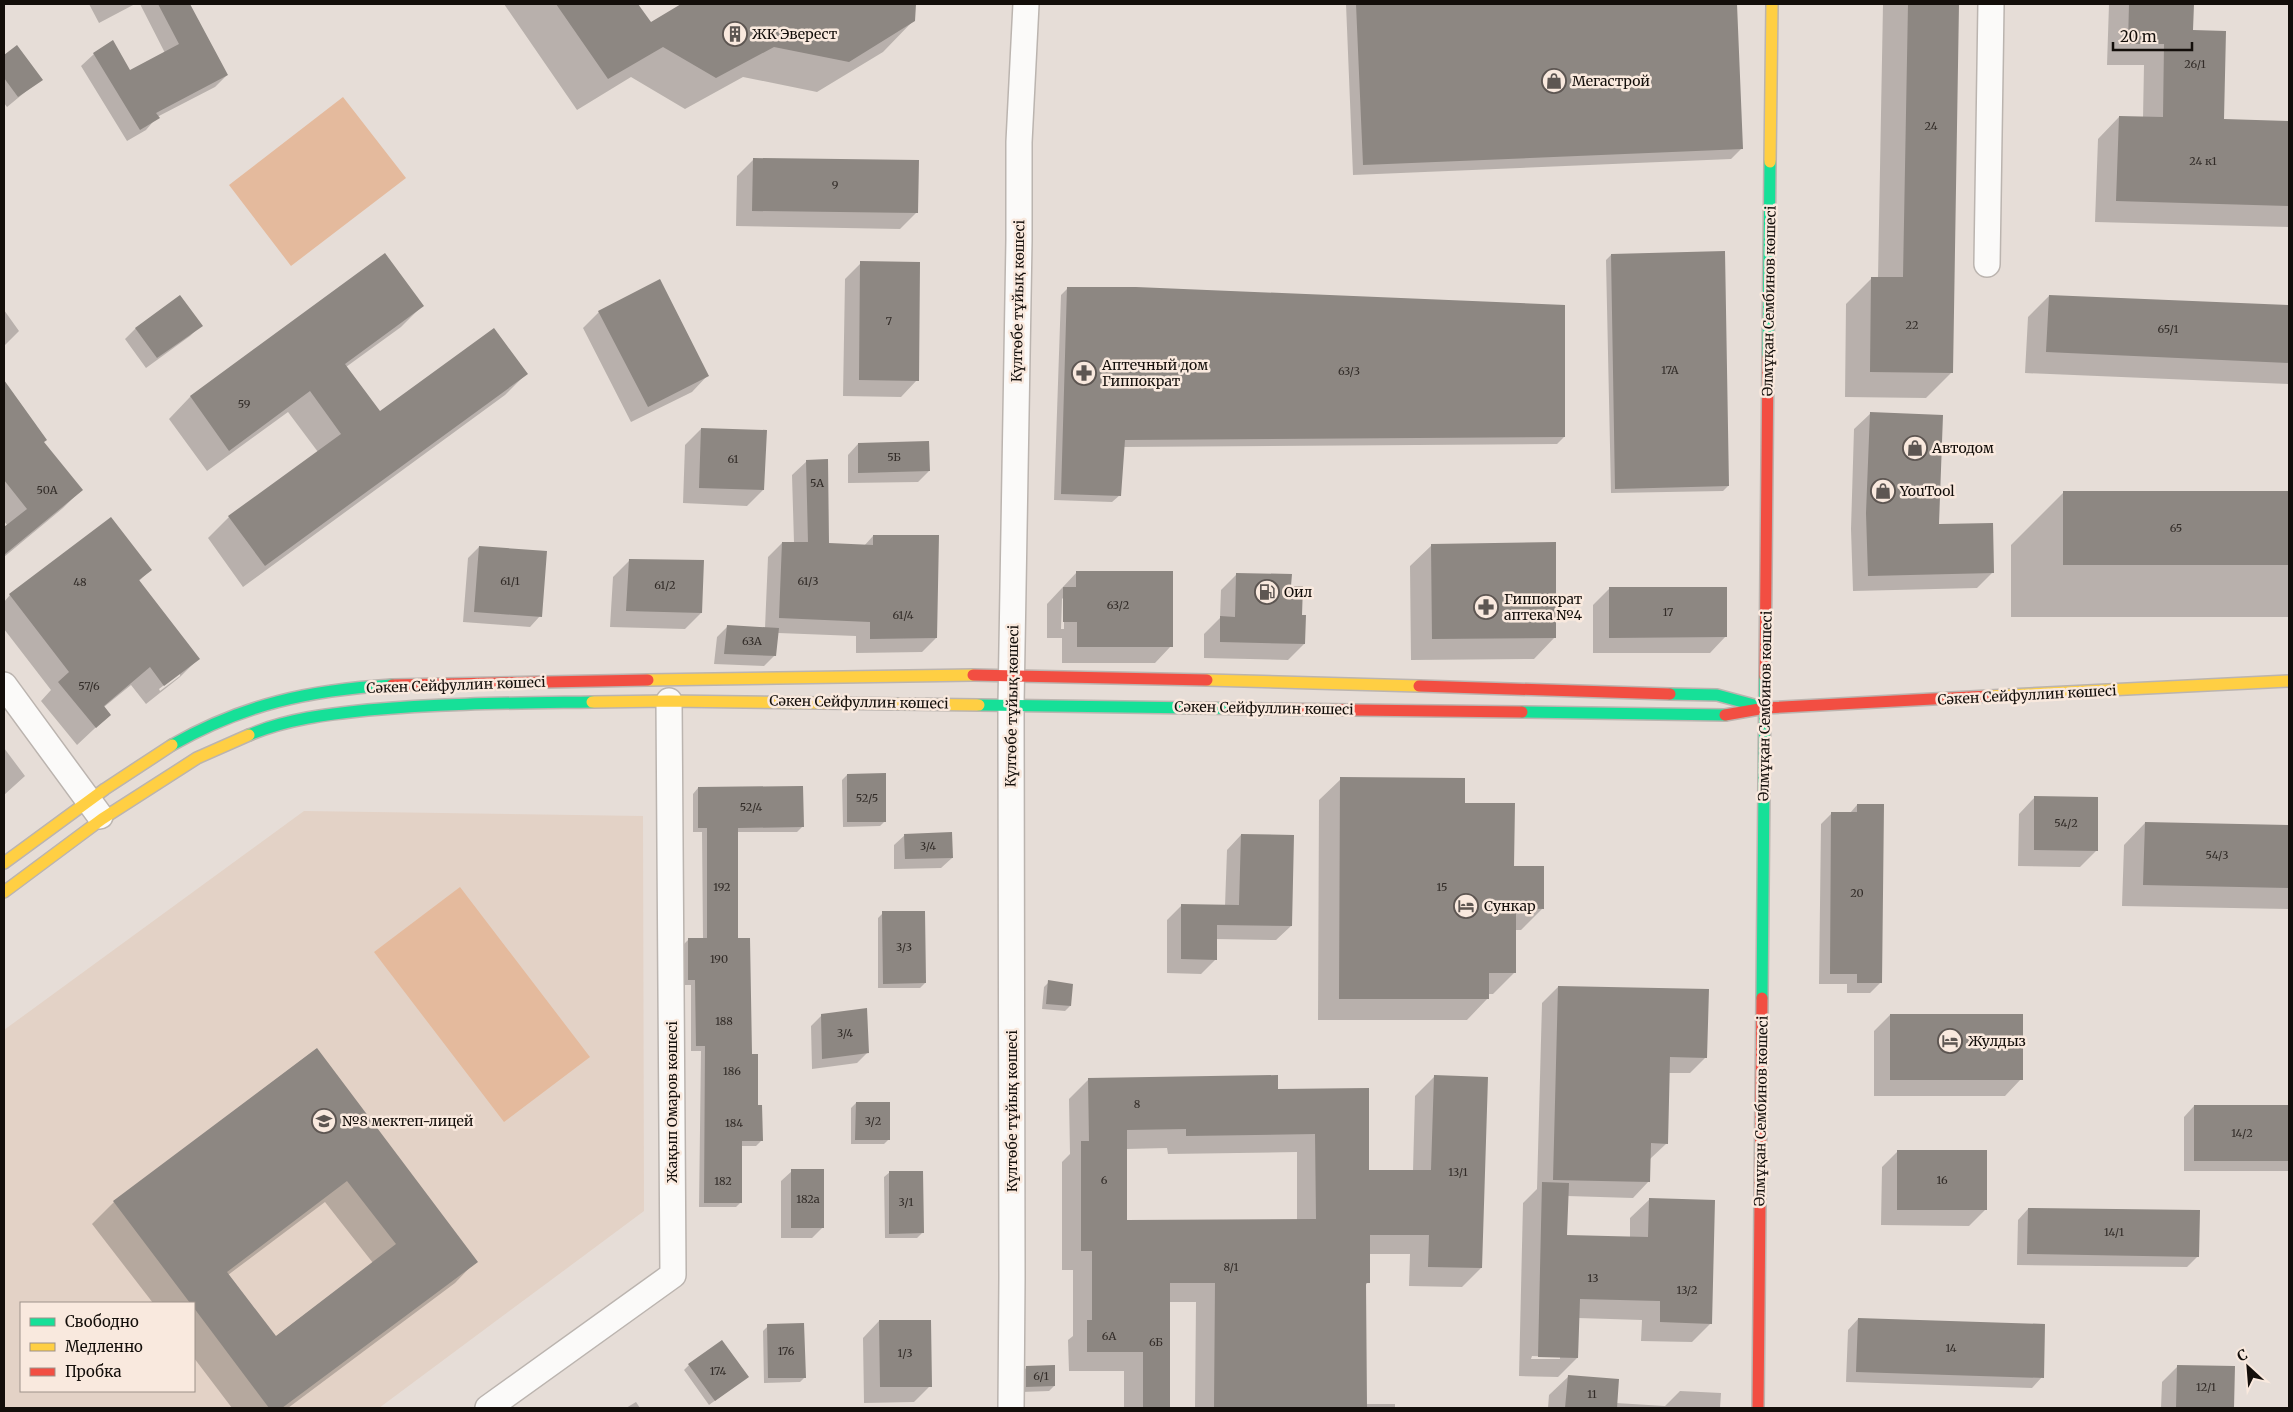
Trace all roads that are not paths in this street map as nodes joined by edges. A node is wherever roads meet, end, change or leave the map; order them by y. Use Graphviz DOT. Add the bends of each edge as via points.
graph roads {
  1 [pos="1026,4"];
  2 [pos="1772,4"];
  3 [pos="1991,4"];
  4 [pos="1987,264"];
  5 [pos="1013,674"];
  6 [pos="2289,681"];
  7 [pos="4,685"];
  8 [pos="669,701"];
  9 [pos="1011,704"];
  10 [pos="1765,708"];
  11 [pos="96,810"];
  12 [pos="4,863"];
  13 [pos="4,892"];
  14 [pos="504,1404"];
  15 [pos="1011,1408"];
  16 [pos="1758,1408"];
  1 -- 5 [label="street, Күлтөбе тұйық көшесі" via="1019,142"];
  2 -- 10 [label="street, Әлмұқан Сембинов көшесі"];
  3 -- 4 [label="street"];
  5 -- 9 [label="street, Күлтөбе тұйық көшесі"];
  5 -- 10 [label="street, Сәкен Сейфуллин көшесі" via="1716,695"];
  5 -- 11 [label="street, Сәкен Сейфуллин көшесі" via="426,684 352,688 291,697 220,719 157,753"];
  6 -- 10 [label="street, Сәкен Сейфуллин көшесі"];
  7 -- 11 [label="street"];
  8 -- 9 [label="street, Сәкен Сейфуллин көшесі"];
  8 -- 11 [label="street, Сәкен Сейфуллин көшесі" via="422,705 333,714 266,728 196,758"];
  8 -- 14 [label="street, Жақып Омаров көшесі" via="673,1275"];
  9 -- 10 [label="street, Сәкен Сейфуллин көшесі" via="1727,715"];
  9 -- 15 [label="street, Күлтөбе тұйық көшесі"];
  10 -- 16 [label="street, Әлмұқан Сембинов көшесі"];
  11 -- 12 [label="street, Сәкен Сейфуллин көшесі"];
  11 -- 13 [label="street, Сәкен Сейфуллин көшесі"];
}
